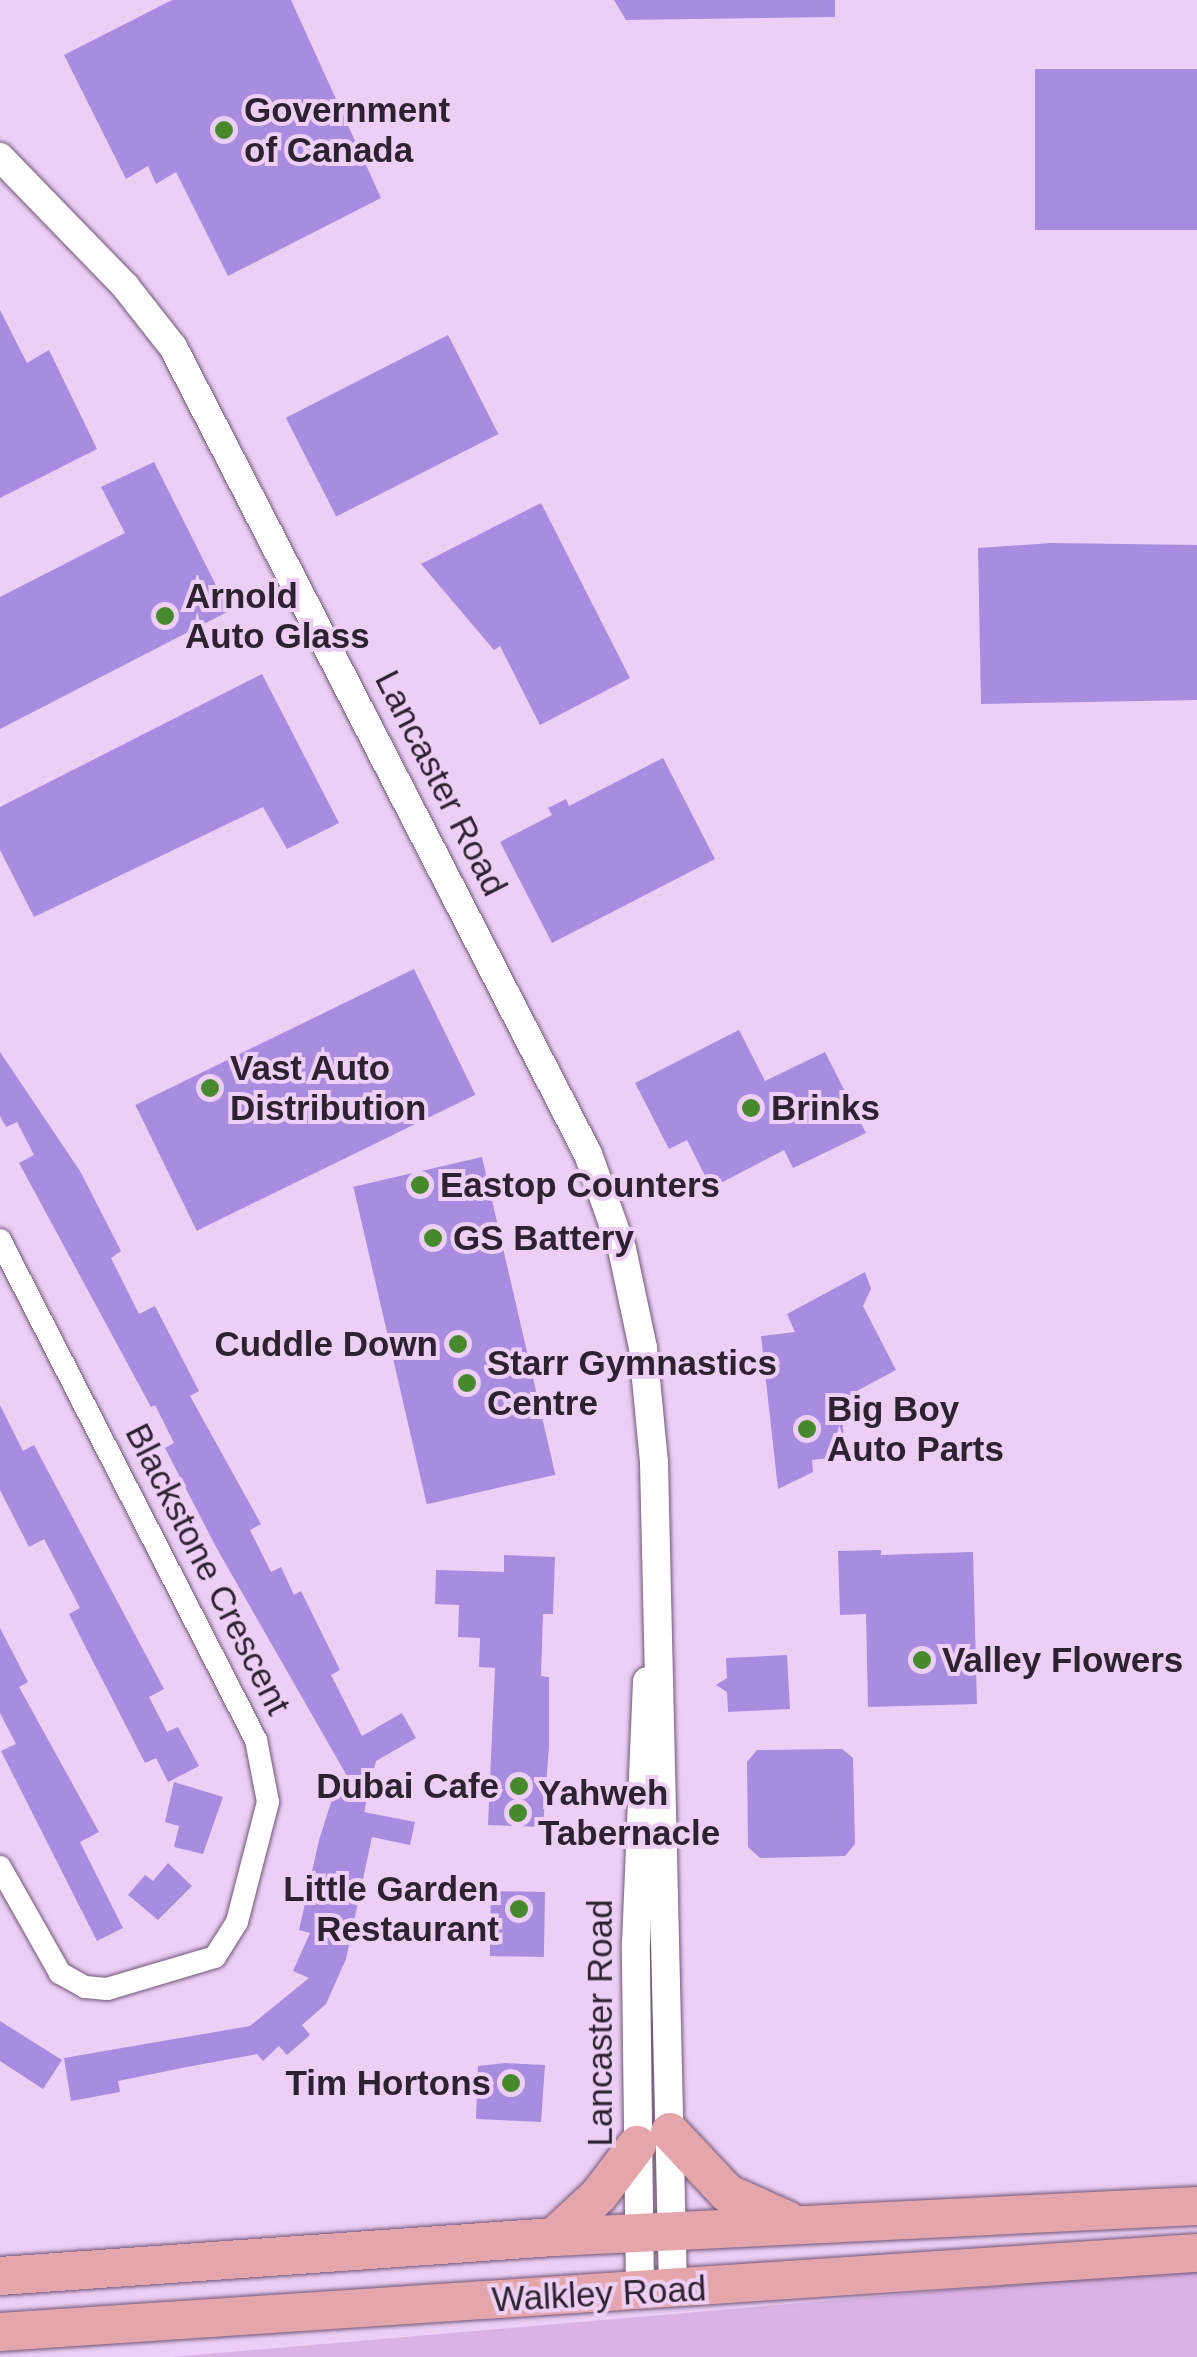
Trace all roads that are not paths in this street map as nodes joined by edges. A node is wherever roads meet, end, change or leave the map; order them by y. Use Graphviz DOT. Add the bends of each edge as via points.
graph roads {
  1 [pos="0,157"];
  2 [pos="0,1240"];
  3 [pos="0,1868"];
  4 [pos="654,2139"];
  5 [pos="1197,2206"];
  6 [pos="799,2224"];
  7 [pos="655,2234"];
  8 [pos="554,2237"];
  9 [pos="1197,2253"];
  10 [pos="0,2276"];
  11 [pos="657,2291"];
  12 [pos="0,2332"];
  1 -- 4 [label="street, Lancaster Road" via="125,286 173,347 588,1154 622,1249 638,1320 656,1515"];
  2 -- 3 [label="street, Blackstone Crescent" via="256,1740 268,1802 237,1922 214,1958 107,1988 85,1987 45,1955"];
  4 -- 6 [label="main road" via="727,2192"];
  4 -- 7 [label="street, Lancaster Road"];
  4 -- 8 [label="main road"];
  5 -- 6 [label="main road, Walkley Road"];
  6 -- 7 [label="main road, Walkley Road"];
  7 -- 8 [label="main road, Walkley Road"];
  7 -- 11 [label="street, Lancaster Road"];
  8 -- 10 [label="main road, Walkley Road"];
  9 -- 11 [label="main road, Walkley Road"];
  11 -- 12 [label="main road, Walkley Road"];
}
